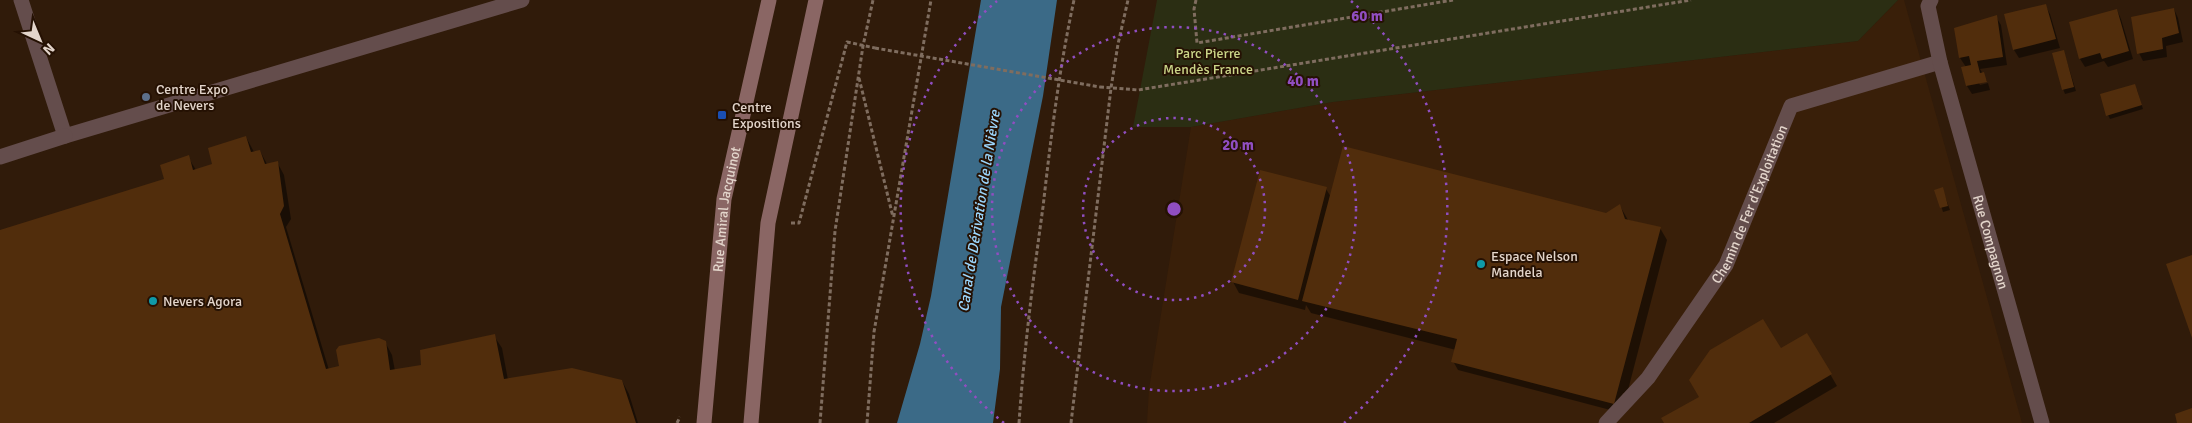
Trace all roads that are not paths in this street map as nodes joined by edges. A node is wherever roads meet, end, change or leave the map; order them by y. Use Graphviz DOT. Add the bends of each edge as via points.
graph roads {
  1 [pos="21,0"];
  2 [pos="522,0"];
  3 [pos="769,0"];
  4 [pos="816,0"];
  5 [pos="1931,0"];
  6 [pos="1940,62"];
  7 [pos="65,136"];
  8 [pos="0,157"];
  9 [pos="704,423"];
  10 [pos="751,423"];
  11 [pos="1606,423"];
  12 [pos="2042,423"];
  1 -- 7 [label="street"];
  2 -- 7 [label="street"];
  3 -- 9 [label="main road, Rue Amiral Jacquinot" via="724,199"];
  4 -- 10 [label="main road" via="768,223"];
  5 -- 6 [label="street, Rue Compagnon" via="1928,6"];
  6 -- 11 [label="street, Chemin de Fer d'Exploitation" via="1791,106 1726,265 1648,378"];
  6 -- 12 [label="street, Rue Compagnon"];
  7 -- 8 [label="street"];
}
